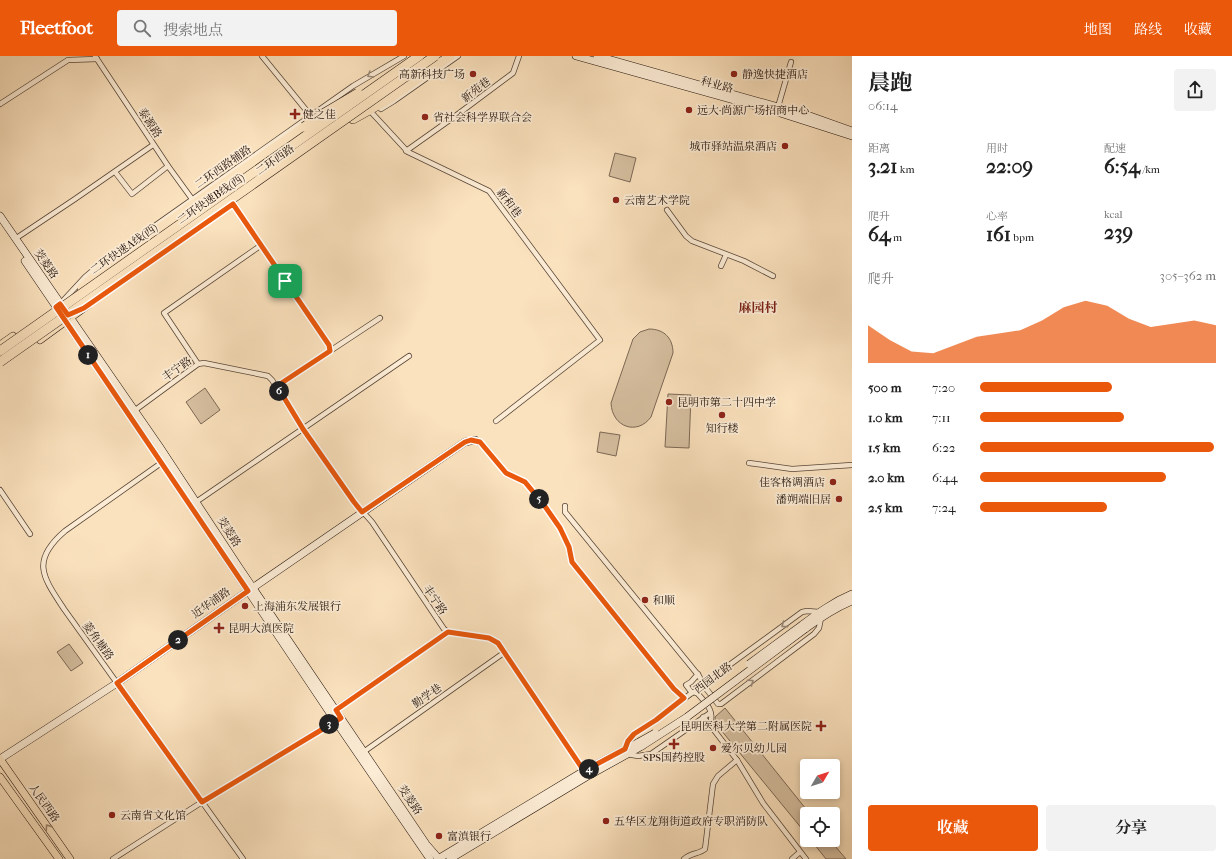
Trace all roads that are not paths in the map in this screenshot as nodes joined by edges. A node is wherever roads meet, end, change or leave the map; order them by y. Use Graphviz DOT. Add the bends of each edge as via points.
graph roads {
  1 [pos="262,56"];
  2 [pos="404,56"];
  3 [pos="412,56"];
  4 [pos="419,56"];
  5 [pos="435,56"];
  6 [pos="442,56"];
  7 [pos="450,56"];
  8 [pos="458,56"];
  9 [pos="519,56"];
  10 [pos="576,56"];
  11 [pos="597,56"];
  12 [pos="96,58"];
  13 [pos="791,62"];
  14 [pos="404,67"];
  15 [pos="0,104"];
  16 [pos="778,107"];
  17 [pos="372,112"];
  18 [pos="311,116"];
  19 [pos="353,119"];
  20 [pos="852,131"];
  21 [pos="852,136"];
  22 [pos="154,145"];
  23 [pos="406,151"];
  24 [pos="168,166"];
  25 [pos="114,172"];
  26 [pos="192,199"];
  27 [pos="233,204"];
  28 [pos="667,210"];
  29 [pos="0,216"];
  30 [pos="0,224"];
  31 [pos="15,239"];
  32 [pos="260,246"];
  33 [pos="726,255"];
  34 [pos="721,266"];
  35 [pos="773,276"];
  36 [pos="82,288"];
  37 [pos="59,307"];
  38 [pos="67,318"];
  39 [pos="380,318"];
  40 [pos="47,324"];
  41 [pos="0,346"];
  42 [pos="330,351"];
  43 [pos="0,352"];
  44 [pos="409,356"];
  45 [pos="0,361"];
  46 [pos="198,364"];
  47 [pos="0,367"];
  48 [pos="277,386"];
  49 [pos="134,411"];
  50 [pos="496,421"];
  51 [pos="303,429"];
  52 [pos="475,440"];
  53 [pos="164,461"];
  54 [pos="749,463"];
  55 [pos="852,465"];
  56 [pos="0,490"];
  57 [pos="196,502"];
  58 [pos="565,506"];
  59 [pos="362,512"];
  60 [pos="30,534"];
  61 [pos="250,589"];
  62 [pos="852,594"];
  63 [pos="852,601"];
  64 [pos="820,614"];
  65 [pos="448,632"];
  66 [pos="505,652"];
  67 [pos="698,674"];
  68 [pos="117,683"];
  69 [pos="704,686"];
  70 [pos="692,693"];
  71 [pos="684,698"];
  72 [pos="333,712"];
  73 [pos="710,713"];
  74 [pos="703,717"];
  75 [pos="338,719"];
  76 [pos="710,725"];
  77 [pos="626,752"];
  78 [pos="362,754"];
  79 [pos="0,759"];
  80 [pos="737,760"];
  81 [pos="584,771"];
  82 [pos="0,777"];
  83 [pos="202,802"];
  84 [pos="800,852"];
  85 [pos="59,859"];
  86 [pos="70,859"];
  87 [pos="113,859"];
  88 [pos="243,859"];
  89 [pos="430,859"];
  90 [pos="439,859"];
  91 [pos="450,859"];
  92 [pos="684,859"];
  93 [pos="792,859"];
  94 [pos="806,859"];
  1 -- 18 [label="street"];
  2 -- 18 [label="street, 二环西路辅路, one-way" via="358,83"];
  3 -- 36 [label="main road, 二环西路"];
  4 -- 14 [label="highway, 二环快速A线(西), bridge"];
  5 -- 45 [label="highway, 二环快速B线(西), bridge"];
  6 -- 19 [label="main road, 二环西路"];
  7 -- 19 [label="highway" via="392,97"];
  8 -- 17 [label="street" via="394,101"];
  9 -- 23 [label="street, 新苑巷" via="513,73"];
  10 -- 21 [label="street, 科业路" via="777,112"];
  11 -- 16 [label="street, 科业路"];
  12 -- 15 [label="street" via="68,60"];
  12 -- 22 [label="street, 泰源路"];
  13 -- 16 [label="street"];
  14 -- 36 [label="highway, bridge" via="319,116 100,270"];
  14 -- 43 [label="highway, 二环快速A线(西), bridge"];
  16 -- 20 [label="street, 科业路"];
  17 -- 19 [label="street"];
  17 -- 23 [label="street, 新和巷"];
  18 -- 26 [label="street, 二环西路辅路"];
  19 -- 27 [label="main road, 二环西路"];
  22 -- 24 [label="street, 泰源路"];
  22 -- 25 [label="street"];
  23 -- 50 [label="street, 新和巷" via="489,191 600,340"];
  24 -- 25 [label="street" via="132,194"];
  24 -- 26 [label="street, 泰源路"];
  25 -- 31 [label="street"];
  26 -- 37 [label="street, 二环西路辅路" via="97,267 78,284"];
  27 -- 32 [label="street"];
  27 -- 38 [label="main road, 二环西路"];
  28 -- 33 [label="street" via="692,241"];
  29 -- 31 [label="street, 茭菱路"];
  30 -- 37 [label="street, 茭菱路"];
  31 -- 37 [label="street, 茭菱路"];
  32 -- 42 [label="street" via="329,345"];
  32 -- 46 [label="street" via="164,313"];
  33 -- 34 [label="street"];
  33 -- 35 [label="street"];
  36 -- 37 [label="main road, 二环西路"];
  37 -- 38 [label="street, 茭菱路"];
  37 -- 40 [label="main road"];
  37 -- 41 [label="main road"];
  38 -- 40 [label="main road"];
  38 -- 47 [label="main road"];
  38 -- 49 [label="street, 茭菱路"];
  38 -- 53 [label="street, 茭菱路"];
  39 -- 42 [label="street"];
  40 -- 43 [label="main road, bridge"];
  40 -- 45 [label="main road, bridge"];
  42 -- 48 [label="street"];
  44 -- 51 [label="street"];
  46 -- 48 [label="street, 丰宁路" via="268,376"];
  46 -- 49 [label="street, 丰宁路"];
  48 -- 51 [label="street, 丰宁路"];
  49 -- 53 [label="street, 茭菱路"];
  51 -- 57 [label="street"];
  51 -- 59 [label="street, 丰宁路"];
  52 -- 59 [label="street, 近华浦路" via="465,442"];
  52 -- 71 [label="street" via="485,447 506,473 525,482 544,505 560,528 569,547 572,562"];
  53 -- 57 [label="street, 茭菱路"];
  53 -- 61 [label="street, 茭菱路"];
  53 -- 68 [label="street, 菱角塘路" via="65,531 55,539 45,555 44,567 48,585"];
  54 -- 55 [label="street" via="792,469"];
  56 -- 60 [label="street"];
  57 -- 61 [label="street, 茭菱路"];
  58 -- 67 [label="street" via="565,512"];
  59 -- 61 [label="street, 近华浦路"];
  59 -- 65 [label="street, 丰宁路" via="372,522"];
  61 -- 68 [label="street, 近华浦路"];
  61 -- 72 [label="street, 茭菱路"];
  62 -- 64 [label="street, 西园北路" via="837,601"];
  63 -- 64 [label="street, 西园北路"];
  64 -- 69 [label="street, one-way" via="802,612"];
  69 -- 64 [label="street, one-way" via="720,704 814,634 819,628"];
  64 -- 77 [label="street, 西园北路, bridge"];
  65 -- 66 [label="street" via="489,638 498,643"];
  65 -- 72 [label="street"];
  66 -- 78 [label="street, 勤学巷"];
  66 -- 81 [label="street"];
  67 -- 69 [label="street"];
  67 -- 70 [label="street" via="686,685"];
  68 -- 79 [label="street, 近华浦路"];
  68 -- 83 [label="street, 菱角塘路"];
  70 -- 71 [label="street"];
  70 -- 73 [label="street" via="697,692 711,709"];
  71 -- 77 [label="street" via="634,734 628,741"];
  72 -- 75 [label="street, 茭菱路"];
  73 -- 74 [label="street"];
  73 -- 76 [label="street"];
  74 -- 76 [label="street"];
  74 -- 77 [label="street" via="650,754 638,756"];
  75 -- 78 [label="street, 茭菱路"];
  75 -- 83 [label="street"];
  76 -- 80 [label="street"];
  77 -- 81 [label="street, 西园北路"];
  77 -- 91 [label="street, 西园北路"];
  78 -- 89 [label="street, 茭菱路"];
  78 -- 90 [label="street, 茭菱路"];
  86 -- 79 [label="main road, 人民西路, one-way"];
  80 -- 84 [label="street" via="763,803"];
  80 -- 92 [label="street" via="718,776 713,784 705,849"];
  81 -- 90 [label="street, 西园北路"];
  82 -- 85 [label="main road, 人民西路"];
  83 -- 87 [label="street"];
  83 -- 88 [label="street, 菱角塘路"];
  84 -- 93 [label="street"];
  84 -- 94 [label="street"];
}
